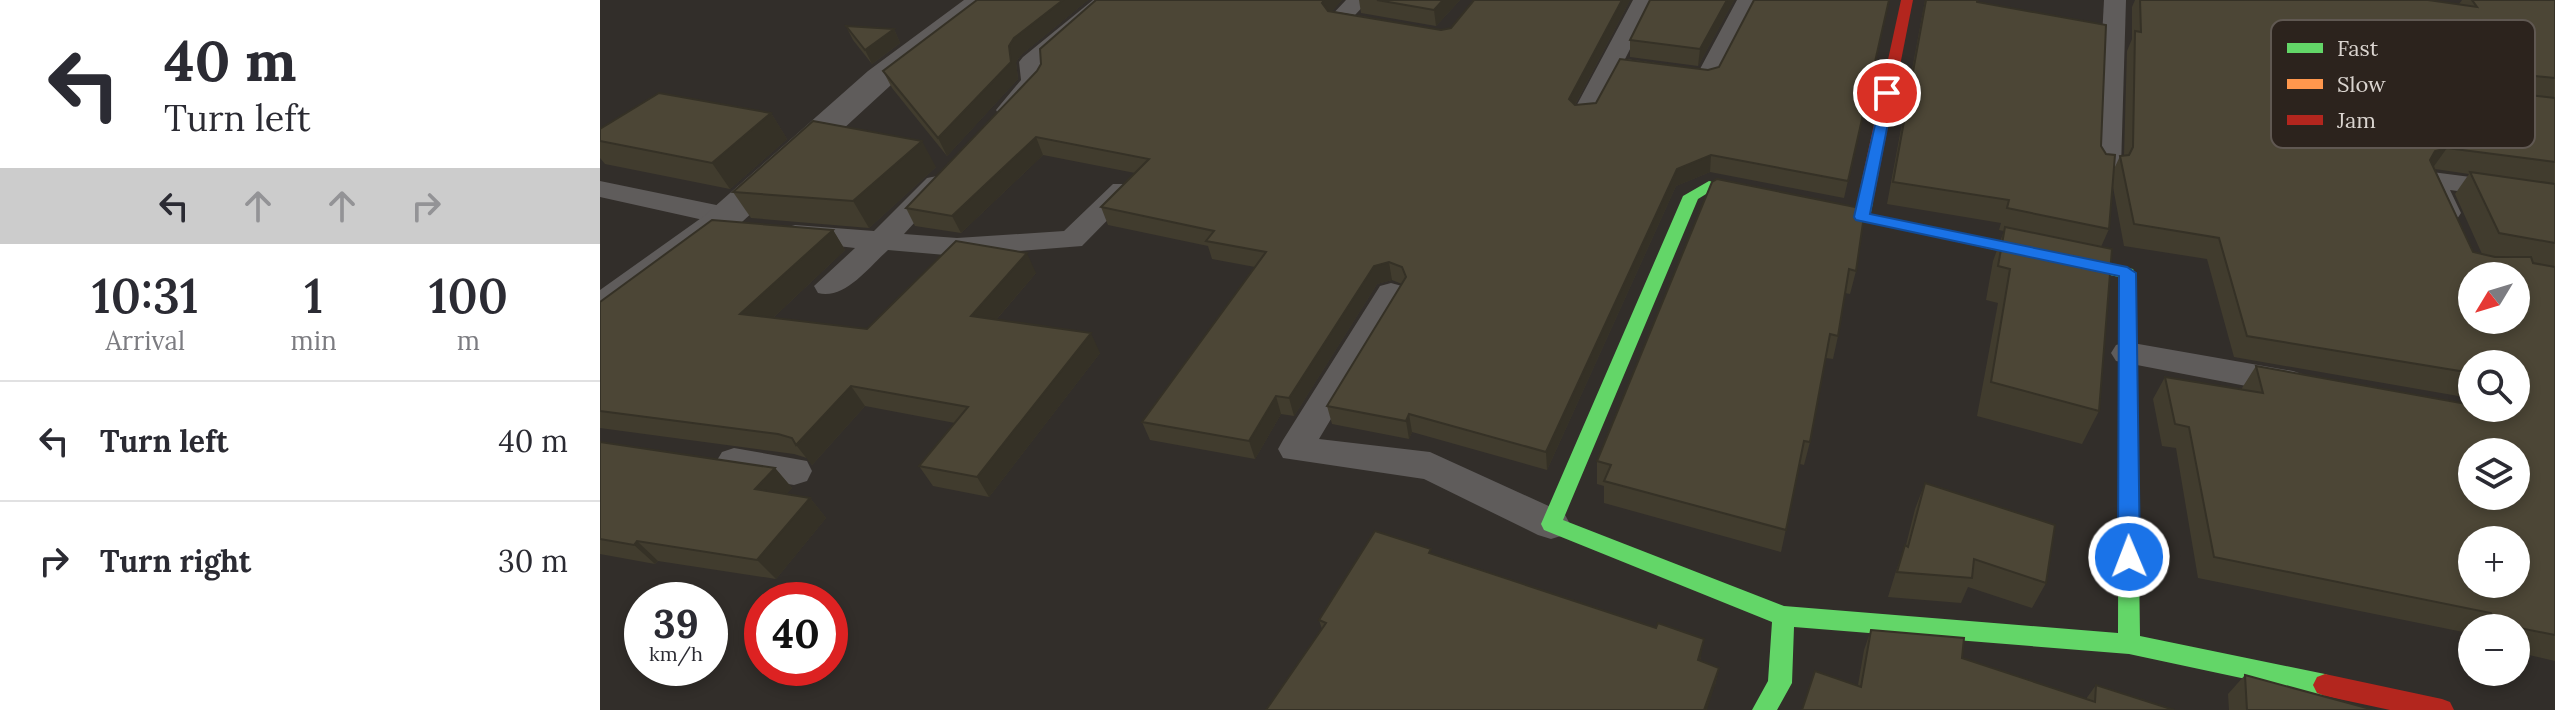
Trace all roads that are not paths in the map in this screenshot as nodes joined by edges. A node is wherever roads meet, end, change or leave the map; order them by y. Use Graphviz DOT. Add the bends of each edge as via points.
graph roads {
  1 [pos="984,0"];
  2 [pos="1106,0"];
  3 [pos="1358,0"];
  4 [pos="1644,0"];
  5 [pos="1748,0"];
  6 [pos="1907,0"];
  7 [pos="2115,0"];
  8 [pos="1398,29"];
  9 [pos="1611,64"];
  10 [pos="1584,114"];
  11 [pos="996,125"];
  12 [pos="954,167"];
  13 [pos="2108,168"];
  14 [pos="600,189"];
  15 [pos="1123,190"];
  16 [pos="2555,196"];
  17 [pos="1862,217"];
  18 [pos="720,221"];
  19 [pos="2457,236"];
  20 [pos="880,242"];
  21 [pos="829,286"];
  22 [pos="1391,293"];
  23 [pos="600,310"];
  24 [pos="2127,353"];
  25 [pos="2326,388"];
  26 [pos="705,458"];
  27 [pos="794,471"];
  28 [pos="1551,524"];
  29 [pos="1783,616"];
  30 [pos="2129,644"];
  31 [pos="2337,700"];
  32 [pos="1764,710"];
  33 [pos="2442,710"];
  1 -- 18 [label="street" via="898,63"];
  2 -- 11 [label="lane" via="1031,62 1033,81"];
  3 -- 8 [label="lane" via="1339,19"];
  4 -- 9 [label="lane"];
  5 -- 9 [label="lane" via="1707,77"];
  6 -- 17 [label="street"];
  7 -- 13 [label="lane"];
  9 -- 10 [label="lane"];
  12 -- 20 [label="lane"];
  14 -- 18 [label="lane"];
  15 -- 20 [label="lane" via="1072,240 957,247"];
  16 -- 19 [label="lane" via="2432,180"];
  17 -- 24 [label="street" via="2127,273"];
  17 -- 28 [label="street" via="1709,186 1691,196"];
  18 -- 20 [label="lane" via="767,232"];
  18 -- 23 [label="street"];
  20 -- 21 [label="lane"];
  22 -- 28 [label="lane" via="1295,449 1430,466"];
  24 -- 25 [label="lane"];
  24 -- 30 [label="street"];
  26 -- 27 [label="lane"];
  28 -- 29 [label="street"];
  29 -- 30 [label="street"];
  29 -- 32 [label="street" via="1780,683"];
  30 -- 31 [label="street"];
  31 -- 33 [label="street"];
}
